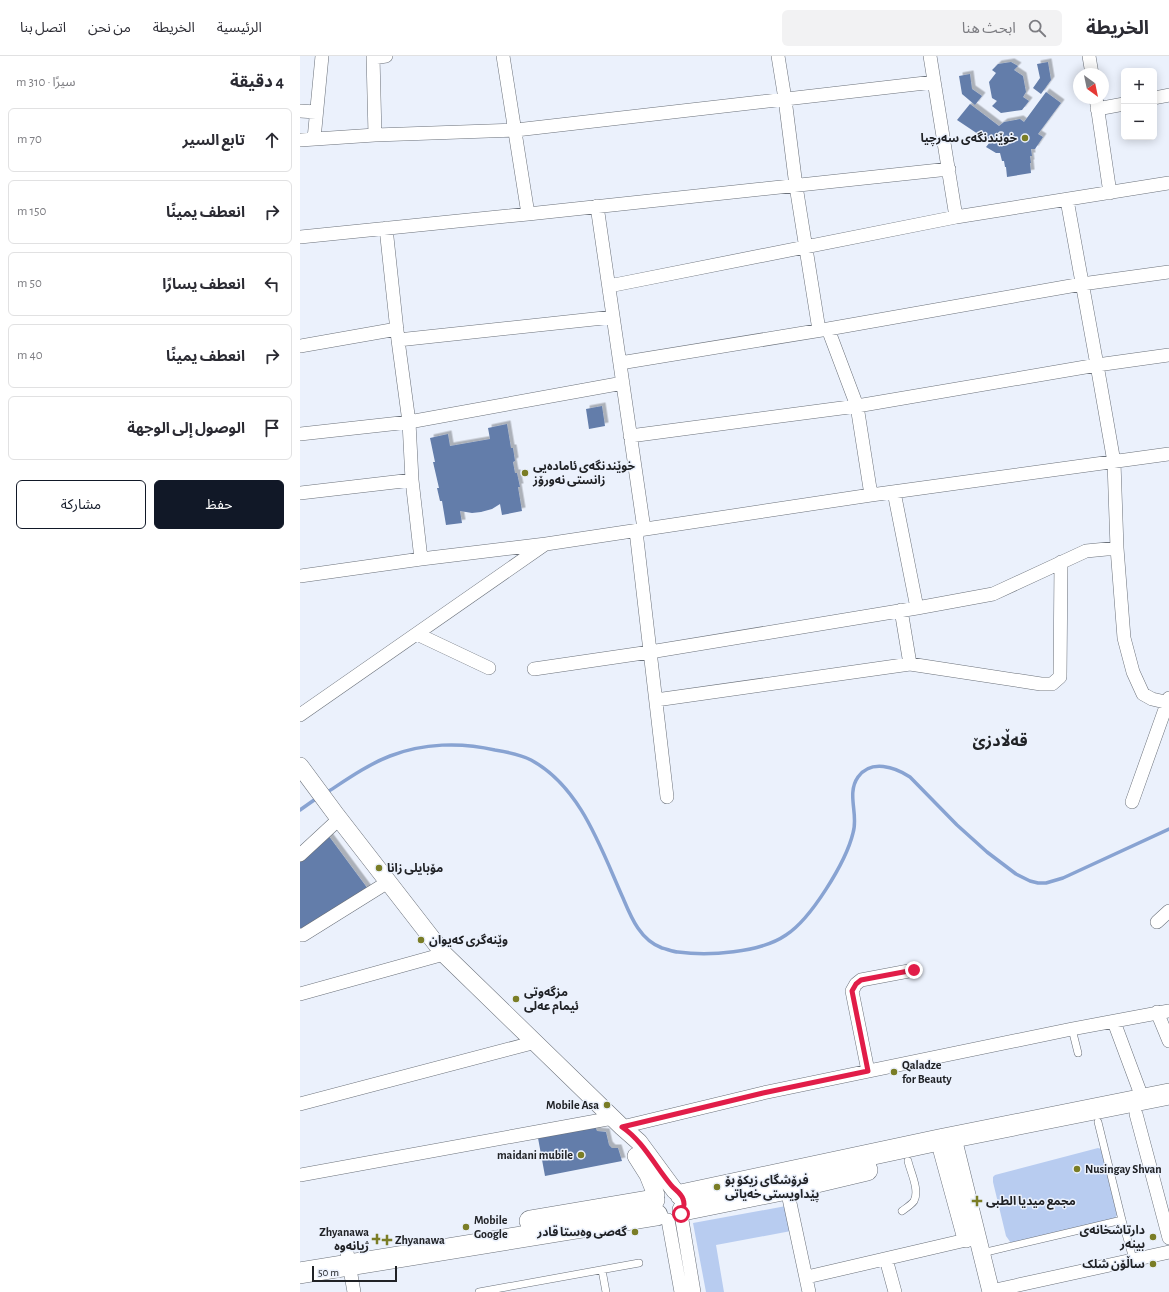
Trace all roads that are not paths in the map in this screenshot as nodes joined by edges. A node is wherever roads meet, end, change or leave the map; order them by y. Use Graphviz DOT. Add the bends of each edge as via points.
graph roads {
  1 [pos="322,56"];
  2 [pos="386,56"];
  3 [pos="503,56"];
  4 [pos="778,56"];
  5 [pos="930,56"];
  6 [pos="1089,56"];
  7 [pos="373,57"];
  8 [pos="1091,68"];
  9 [pos="934,82"];
  10 [pos="1169,95"];
  11 [pos="1157,97"];
  12 [pos="785,99"];
  13 [pos="1097,104"];
  14 [pos="1109,104"];
  15 [pos="1121,104"];
  16 [pos="300,111"];
  17 [pos="316,112"];
  18 [pos="516,130"];
  19 [pos="375,135"];
  20 [pos="314,139"];
  21 [pos="300,140"];
  22 [pos="949,169"];
  23 [pos="1169,183"];
  24 [pos="796,186"];
  25 [pos="1110,193"];
  26 [pos="1067,200"];
  27 [pos="597,206"];
  28 [pos="528,214"];
  29 [pos="956,216"];
  30 [pos="386,228"];
  31 [pos="300,236"];
  32 [pos="805,246"];
  33 [pos="1169,272"];
  34 [pos="1082,284"];
  35 [pos="609,286"];
  36 [pos="613,317"];
  37 [pos="824,329"];
  38 [pos="397,334"];
  39 [pos="300,346"];
  40 [pos="1169,355"];
  41 [pos="620,363"];
  42 [pos="1098,365"];
  43 [pos="623,383"];
  44 [pos="857,406"];
  45 [pos="409,422"];
  46 [pos="300,434"];
  47 [pos="630,436"];
  48 [pos="1169,454"];
  49 [pos="1114,462"];
  50 [pos="412,480"];
  51 [pos="894,492"];
  52 [pos="300,493"];
  53 [pos="871,495"];
  54 [pos="640,530"];
  55 [pos="546,544"];
  56 [pos="1117,548"];
  57 [pos="420,559"];
  58 [pos="1061,562"];
  59 [pos="300,576"];
  60 [pos="917,608"];
  61 [pos="902,610"];
  62 [pos="417,634"];
  63 [pos="650,652"];
  64 [pos="910,664"];
  65 [pos="488,668"];
  66 [pos="534,669"];
  67 [pos="656,700"];
  68 [pos="1168,702"];
  69 [pos="300,715"];
  70 [pos="303,770"];
  71 [pos="667,797"];
  72 [pos="1132,802"];
  73 [pos="338,818"];
  74 [pos="300,855"];
  75 [pos="388,882"];
  76 [pos="1169,911"];
  77 [pos="1156,922"];
  78 [pos="300,935"];
  79 [pos="444,954"];
  80 [pos="914,970"];
  81 [pos="300,994"];
  82 [pos="1163,1011"];
  83 [pos="1114,1022"];
  84 [pos="1072,1029"];
  85 [pos="1169,1041"];
  86 [pos="536,1042"];
  87 [pos="1078,1053"];
  88 [pos="868,1071"];
  89 [pos="1169,1094"];
  90 [pos="301,1101"];
  91 [pos="1140,1107"];
  92 [pos="1169,1108"];
  93 [pos="618,1122"];
  94 [pos="1098,1122"];
  95 [pos="947,1145"];
  96 [pos="908,1161"];
  97 [pos="300,1175"];
  98 [pos="787,1189"];
  99 [pos="669,1205"];
  100 [pos="902,1211"];
  101 [pos="1122,1220"];
  102 [pos="1169,1238"];
  103 [pos="966,1240"];
  104 [pos="1169,1252"];
  105 [pos="981,1253"];
  106 [pos="300,1259"];
  107 [pos="348,1259"];
  108 [pos="886,1259"];
  109 [pos="1133,1260"];
  110 [pos="639,1264"];
  111 [pos="602,1270"];
  112 [pos="300,1273"];
  113 [pos="807,1276"];
  114 [pos="354,1292"];
  115 [pos="478,1292"];
  116 [pos="606,1292"];
  117 [pos="681,1292"];
  118 [pos="694,1292"];
  119 [pos="809,1292"];
  120 [pos="895,1292"];
  121 [pos="987,1292"];
  1 -- 17 [label="street"];
  2 -- 7 [label="street"];
  3 -- 18 [label="street"];
  4 -- 12 [label="street"];
  5 -- 9 [label="street"];
  6 -- 8 [label="street"];
  7 -- 19 [label="street"];
  9 -- 12 [label="street"];
  9 -- 22 [label="street"];
  10 -- 11 [label="street"];
  12 -- 18 [label="street"];
  12 -- 24 [label="street"];
  13 -- 25 [label="street"];
  14 -- 15 [label="street"];
  16 -- 17 [label="street"];
  17 -- 20 [label="street"];
  18 -- 19 [label="street"];
  18 -- 28 [label="street"];
  19 -- 20 [label="street"];
  20 -- 21 [label="street"];
  22 -- 24 [label="street"];
  22 -- 29 [label="street"];
  23 -- 25 [label="street"];
  24 -- 27 [label="street"];
  24 -- 32 [label="street"];
  25 -- 26 [label="street"];
  26 -- 29 [label="street"];
  26 -- 34 [label="street"];
  27 -- 28 [label="street"];
  27 -- 35 [label="street"];
  28 -- 30 [label="street"];
  29 -- 32 [label="street"];
  30 -- 31 [label="street"];
  30 -- 38 [label="street"];
  32 -- 35 [label="street"];
  32 -- 37 [label="street"];
  33 -- 34 [label="street"];
  34 -- 37 [label="street"];
  34 -- 42 [label="street"];
  35 -- 36 [label="street"];
  36 -- 38 [label="street"];
  36 -- 41 [label="street"];
  37 -- 41 [label="street"];
  37 -- 44 [label="street"];
  38 -- 39 [label="street"];
  38 -- 45 [label="street"];
  40 -- 42 [label="street"];
  41 -- 43 [label="street"];
  42 -- 44 [label="street"];
  42 -- 49 [label="street"];
  43 -- 45 [label="street"];
  43 -- 47 [label="street"];
  44 -- 47 [label="street"];
  44 -- 53 [label="street"];
  45 -- 46 [label="street"];
  45 -- 50 [label="street"];
  47 -- 54 [label="street"];
  48 -- 49 [label="street"];
  49 -- 51 [label="street"];
  49 -- 56 [label="street"];
  50 -- 52 [label="street"];
  50 -- 57 [label="street"];
  51 -- 53 [label="street"];
  51 -- 60 [label="street"];
  53 -- 54 [label="street"];
  54 -- 55 [label="street"];
  54 -- 63 [label="street"];
  55 -- 57 [label="street"];
  55 -- 62 [label="street"];
  56 -- 58 [label="street" via="1086,551"];
  56 -- 68 [label="street" via="1122,626 1133,672 1143,694 1152,699"];
  57 -- 59 [label="street"];
  58 -- 60 [label="street" via="993,594"];
  58 -- 64 [label="street" via="1060,678 1052,684"];
  60 -- 61 [label="street"];
  61 -- 63 [label="street"];
  61 -- 64 [label="street"];
  62 -- 65 [label="street"];
  62 -- 69 [label="street"];
  63 -- 66 [label="street"];
  63 -- 67 [label="street"];
  64 -- 67 [label="street"];
  67 -- 71 [label="street"];
  68 -- 72 [label="street"];
  70 -- 73 [label="street"];
  73 -- 74 [label="street"];
  73 -- 75 [label="street"];
  75 -- 78 [label="street"];
  75 -- 79 [label="street"];
  76 -- 77 [label="street"];
  79 -- 81 [label="street"];
  79 -- 86 [label="street"];
  80 -- 88 [label="street" via="861,980 852,991"];
  82 -- 83 [label="street"];
  82 -- 85 [label="street"];
  83 -- 84 [label="street"];
  83 -- 91 [label="street"];
  84 -- 87 [label="lane"];
  84 -- 88 [label="street"];
  86 -- 90 [label="street"];
  86 -- 93 [label="street"];
  88 -- 93 [label="street"];
  89 -- 91 [label="main road"];
  91 -- 92 [label="main road"];
  91 -- 94 [label="main road"];
  91 -- 95 [label="main road"];
  91 -- 102 [label="street"];
  93 -- 97 [label="street"];
  93 -- 99 [label="street" via="627,1141"];
  94 -- 95 [label="main road"];
  94 -- 101 [label="lane"];
  95 -- 96 [label="main road"];
  95 -- 99 [label="main road"];
  95 -- 103 [label="street"];
  95 -- 105 [label="street"];
  96 -- 98 [label="main road"];
  96 -- 100 [label="lane" via="916,1190 914,1200"];
  98 -- 99 [label="main road"];
  98 -- 113 [label="street"];
  99 -- 107 [label="main road"];
  99 -- 117 [label="street"];
  99 -- 118 [label="street"];
  101 -- 105 [label="lane"];
  101 -- 109 [label="lane"];
  103 -- 108 [label="street"];
  103 -- 121 [label="street"];
  104 -- 109 [label="street"];
  105 -- 121 [label="street"];
  106 -- 107 [label="main road"];
  107 -- 112 [label="main road"];
  107 -- 114 [label="street"];
  108 -- 113 [label="street"];
  108 -- 120 [label="street"];
  109 -- 121 [label="street"];
  110 -- 111 [label="lane"];
  111 -- 115 [label="lane"];
  111 -- 116 [label="lane"];
  113 -- 119 [label="street"];
}
